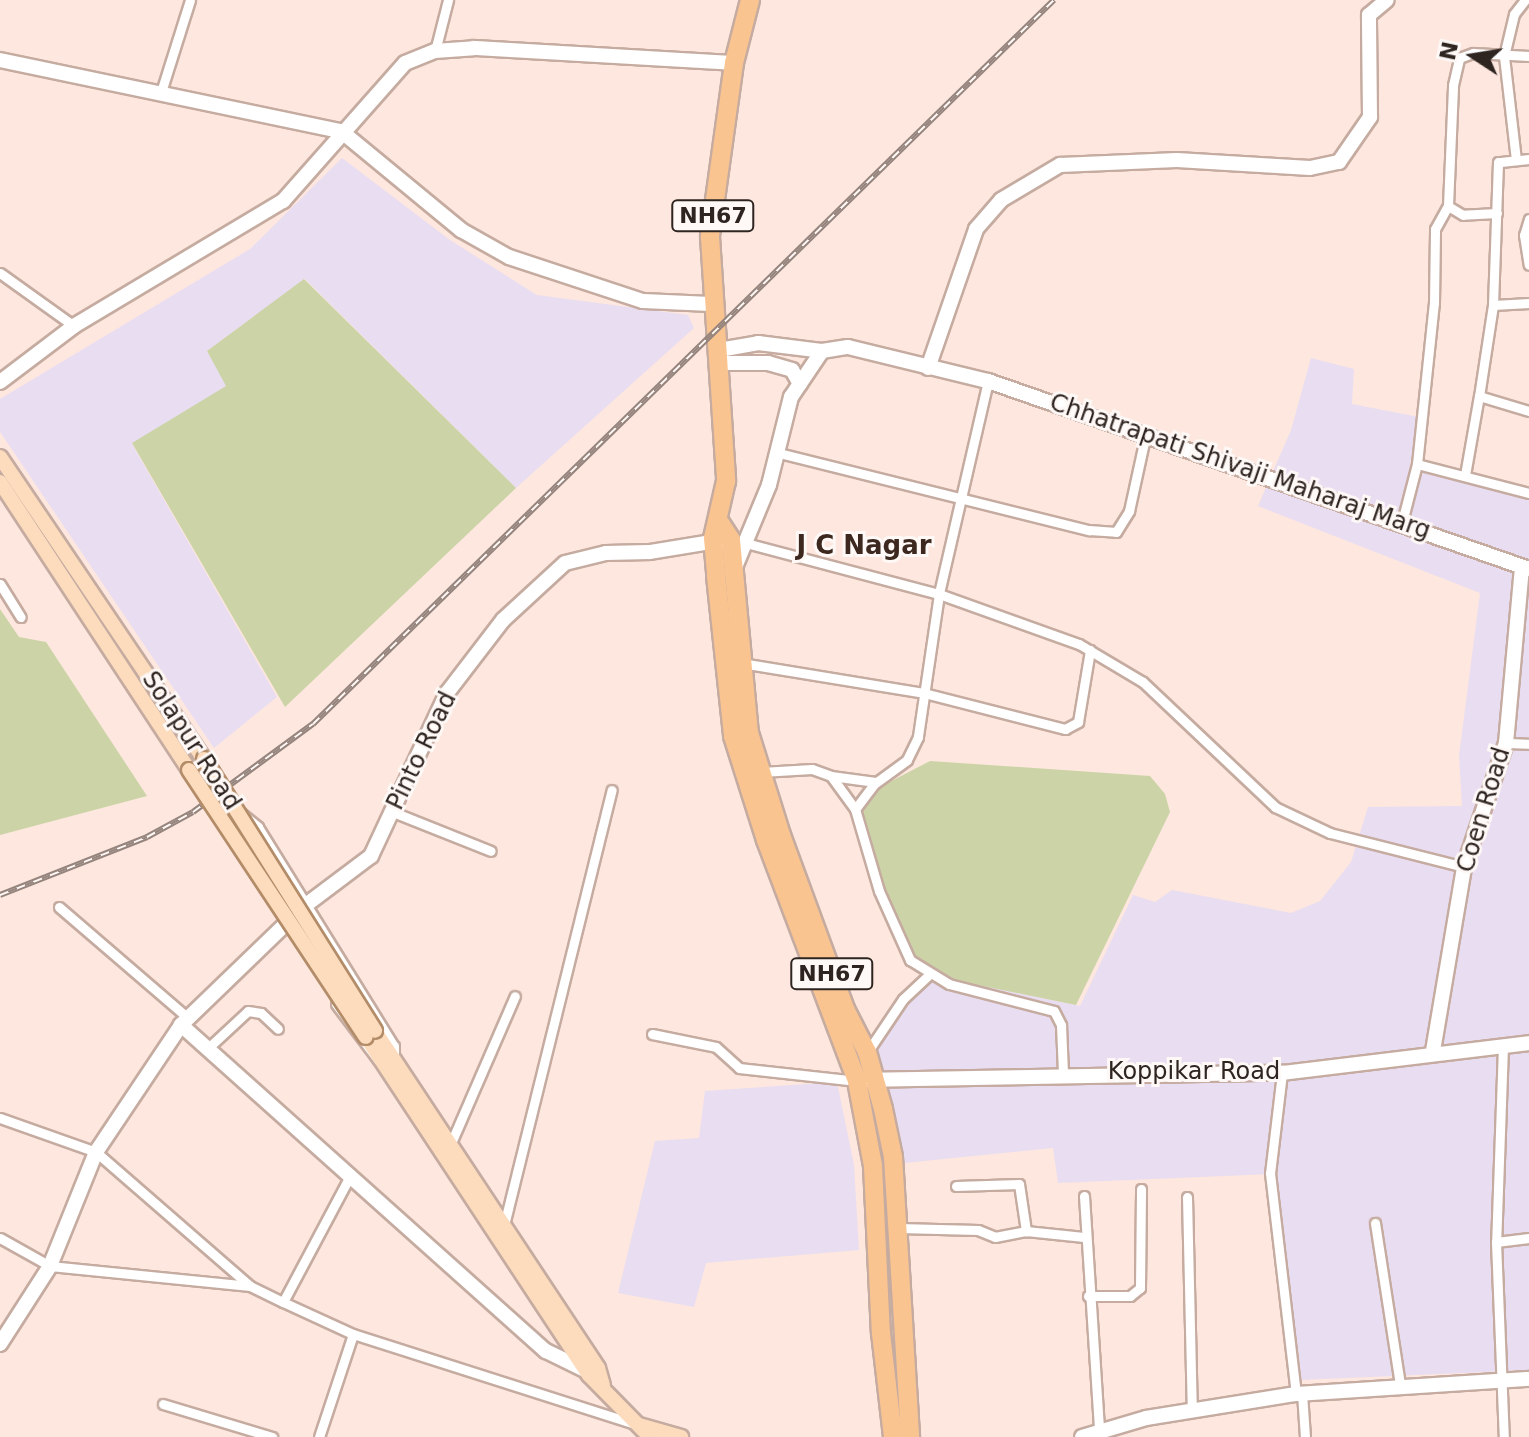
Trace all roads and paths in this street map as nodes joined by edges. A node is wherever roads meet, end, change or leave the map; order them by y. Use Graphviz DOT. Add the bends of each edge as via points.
graph roads {
  1 [pos="190,0"];
  2 [pos="448,0"];
  3 [pos="750,0"];
  4 [pos="760,0"];
  5 [pos="1387,0"];
  6 [pos="1525,0"];
  7 [pos="435,51"];
  8 [pos="1504,56"];
  9 [pos="1529,56"];
  10 [pos="0,60"];
  11 [pos="734,63"];
  12 [pos="161,92"];
  13 [pos="724,127"];
  14 [pos="341,131"];
  15 [pos="1529,159"];
  16 [pos="1516,160"];
  17 [pos="1448,206"];
  18 [pos="1497,213"];
  19 [pos="1529,219"];
  20 [pos="1529,265"];
  21 [pos="0,273"];
  22 [pos="1529,303"];
  23 [pos="711,304"];
  24 [pos="1493,305"];
  25 [pos="74,326"];
  26 [pos="822,351"];
  27 [pos="720,356"];
  28 [pos="928,368"];
  29 [pos="988,381"];
  30 [pos="0,382"];
  31 [pos="800,384"];
  32 [pos="1479,396"];
  33 [pos="1529,411"];
  34 [pos="1146,433"];
  35 [pos="775,452"];
  36 [pos="0,457"];
  37 [pos="1417,464"];
  38 [pos="1465,475"];
  39 [pos="0,482"];
  40 [pos="1529,493"];
  41 [pos="960,498"];
  42 [pos="1402,522"];
  43 [pos="728,536"];
  44 [pos="1526,568"];
  45 [pos="0,584"];
  46 [pos="939,594"];
  47 [pos="21,617"];
  48 [pos="1090,650"];
  49 [pos="741,663"];
  50 [pos="924,693"];
  51 [pos="1506,743"];
  52 [pos="1527,747"];
  53 [pos="760,772"];
  54 [pos="831,776"];
  55 [pos="876,782"];
  56 [pos="612,790"];
  57 [pos="235,809"];
  58 [pos="855,809"];
  59 [pos="393,812"];
  60 [pos="219,815"];
  61 [pos="491,851"];
  62 [pos="1464,867"];
  63 [pos="305,906"];
  64 [pos="59,907"];
  65 [pos="289,920"];
  66 [pos="928,976"];
  67 [pos="515,996"];
  68 [pos="184,1022"];
  69 [pos="278,1029"];
  70 [pos="370,1034"];
  71 [pos="652,1034"];
  72 [pos="1529,1043"];
  73 [pos="1503,1046"];
  74 [pos="208,1048"];
  75 [pos="1433,1051"];
  76 [pos="867,1052"];
  77 [pos="389,1060"];
  78 [pos="1063,1073"];
  79 [pos="1282,1073"];
  80 [pos="856,1075"];
  81 [pos="877,1079"];
  82 [pos="0,1118"];
  83 [pos="451,1143"];
  84 [pos="96,1152"];
  85 [pos="349,1178"];
  86 [pos="956,1186"];
  87 [pos="1141,1189"];
  88 [pos="1084,1196"];
  89 [pos="1187,1197"];
  90 [pos="1375,1223"];
  91 [pos="504,1225"];
  92 [pos="898,1228"];
  93 [pos="1026,1231"];
  94 [pos="1084,1237"];
  95 [pos="0,1238"];
  96 [pos="1529,1238"];
  97 [pos="1496,1242"];
  98 [pos="50,1266"];
  99 [pos="250,1286"];
  100 [pos="1088,1296"];
  101 [pos="283,1302"];
  102 [pos="353,1334"];
  103 [pos="0,1344"];
  104 [pos="587,1371"];
  105 [pos="1529,1379"];
  106 [pos="1498,1380"];
  107 [pos="603,1385"];
  108 [pos="1400,1385"];
  109 [pos="1299,1393"];
  110 [pos="163,1404"];
  111 [pos="1192,1410"];
  112 [pos="639,1425"];
  113 [pos="1099,1430"];
  114 [pos="893,1432"];
  115 [pos="272,1437"];
  116 [pos="319,1437"];
  117 [pos="650,1437"];
  118 [pos="681,1437"];
  119 [pos="910,1437"];
  120 [pos="1082,1437"];
  121 [pos="1305,1437"];
  122 [pos="1504,1437"];
  1 -- 12 [label="street"];
  2 -- 7 [label="street"];
  3 -- 11 [label="highway, NH67"];
  4 -- 13 [label="highway, NH67"];
  5 -- 28 [label="street" via="1369,15 1370,117 1339,162 1310,168 1177,160 1060,165 1001,200 976,229"];
  6 -- 8 [label="street" via="1514,14"];
  7 -- 11 [label="street" via="474,48"];
  7 -- 14 [label="street" via="405,63"];
  8 -- 9 [label="street"];
  8 -- 16 [label="street"];
  8 -- 17 [label="street" via="1473,53 1459,58"];
  10 -- 12 [label="street"];
  11 -- 13 [label="highway, NH67"];
  12 -- 14 [label="street"];
  13 -- 23 [label="highway, NH67" via="710,237"];
  14 -- 23 [label="street" via="461,230 509,257 643,301"];
  14 -- 25 [label="street" via="283,201"];
  15 -- 16 [label="street"];
  16 -- 18 [label="street" via="1498,162"];
  17 -- 18 [label="street" via="1463,215"];
  17 -- 37 [label="street" via="1437,220 1433,238 1434,303"];
  18 -- 24 [label="street"];
  19 -- 20 [label="street" via="1524,235"];
  21 -- 25 [label="street"];
  22 -- 24 [label="street"];
  23 -- 27 [label="highway, NH67"];
  24 -- 32 [label="street"];
  25 -- 30 [label="street"];
  26 -- 27 [label="street, Chhatrapati Shivaji Maharaj Marg" via="758,343"];
  26 -- 28 [label="street, Chhatrapati Shivaji Maharaj Marg" via="848,347"];
  26 -- 31 [label="street"];
  27 -- 31 [label="street" via="792,370"];
  27 -- 43 [label="highway, NH67"];
  28 -- 29 [label="street, Chhatrapati Shivaji Maharaj Marg"];
  29 -- 34 [label="street, Chhatrapati Shivaji Maharaj Marg"];
  29 -- 41 [label="street"];
  31 -- 35 [label="street"];
  32 -- 33 [label="street"];
  32 -- 38 [label="street"];
  34 -- 41 [label="street" via="1129,511 1116,532"];
  34 -- 42 [label="street, Chhatrapati Shivaji Maharaj Marg"];
  35 -- 41 [label="street"];
  35 -- 43 [label="street"];
  36 -- 57 [label="main road, Solapur Road, bridge"];
  37 -- 38 [label="street"];
  37 -- 42 [label="street"];
  38 -- 40 [label="street"];
  39 -- 60 [label="main road, Solapur Road, bridge"];
  41 -- 46 [label="street"];
  42 -- 44 [label="street, Chhatrapati Shivaji Maharaj Marg"];
  43 -- 46 [label="street"];
  43 -- 49 [label="highway, NH67"];
  43 -- 59 [label="street, Pinto Road" via="565,563 503,620 447,693"];
  43 -- 80 [label="highway, NH67" via="733,736 766,840"];
  44 -- 51 [label="street, Coen Road"];
  45 -- 47 [label="street"];
  46 -- 48 [label="street"];
  46 -- 50 [label="street"];
  48 -- 50 [label="street" via="1074,727"];
  48 -- 62 [label="street" via="1143,682 1284,812 1376,848"];
  49 -- 50 [label="street"];
  49 -- 53 [label="highway, NH67" via="749,733"];
  50 -- 55 [label="street" via="918,737 907,760"];
  51 -- 52 [label="street"];
  51 -- 62 [label="street, Coen Road"];
  53 -- 54 [label="street" via="812,769"];
  53 -- 76 [label="highway, NH67" via="845,1009"];
  54 -- 55 [label="street"];
  54 -- 58 [label="street"];
  55 -- 58 [label="street"];
  56 -- 91 [label="street"];
  57 -- 63 [label="street" via="258,827"];
  57 -- 70 [label="main road, Solapur Road, bridge"];
  58 -- 66 [label="street" via="899,943"];
  59 -- 61 [label="street"];
  59 -- 63 [label="street, Pinto Road" via="371,856"];
  60 -- 65 [label="street" via="222,831"];
  60 -- 70 [label="main road, Solapur Road, bridge"];
  62 -- 75 [label="street, Coen Road"];
  63 -- 65 [label="street, Pinto Road"];
  63 -- 77 [label="street" via="394,1046"];
  64 -- 68 [label="street"];
  65 -- 68 [label="street, Pinto Road"];
  65 -- 77 [label="street" via="366,1051"];
  66 -- 76 [label="street" via="903,999"];
  66 -- 78 [label="street" via="1054,1011 1061,1025"];
  67 -- 83 [label="street"];
  68 -- 74 [label="street"];
  68 -- 84 [label="street, Pinto Road"];
  69 -- 74 [label="street" via="261,1013 248,1011"];
  70 -- 77 [label="main road"];
  71 -- 80 [label="street" via="716,1047 739,1068"];
  72 -- 73 [label="street, Koppikar Road"];
  73 -- 75 [label="street, Koppikar Road"];
  73 -- 97 [label="street"];
  74 -- 85 [label="street"];
  75 -- 79 [label="street, Koppikar Road"];
  76 -- 80 [label="street"];
  76 -- 81 [label="highway, NH67"];
  77 -- 83 [label="main road"];
  77 -- 104 [label="main road"];
  78 -- 79 [label="street, Koppikar Road"];
  78 -- 81 [label="street, Koppikar Road"];
  79 -- 109 [label="street" via="1270,1173"];
  80 -- 81 [label="street, Koppikar Road"];
  80 -- 114 [label="highway, NH67" via="873,1166 881,1333"];
  81 -- 92 [label="highway, NH67" via="893,1157"];
  82 -- 84 [label="street"];
  83 -- 91 [label="main road"];
  84 -- 98 [label="street, Pinto Road"];
  84 -- 99 [label="street"];
  85 -- 101 [label="street"];
  85 -- 104 [label="street" via="546,1351"];
  86 -- 93 [label="street" via="1019,1184"];
  87 -- 100 [label="street" via="1140,1288 1130,1296"];
  88 -- 94 [label="street"];
  89 -- 111 [label="street"];
  90 -- 108 [label="street"];
  91 -- 107 [label="main road" via="598,1368"];
  92 -- 93 [label="street" via="978,1230 995,1237"];
  92 -- 119 [label="highway, NH67"];
  93 -- 94 [label="street"];
  94 -- 100 [label="street"];
  95 -- 98 [label="street"];
  96 -- 97 [label="street"];
  97 -- 106 [label="street"];
  98 -- 99 [label="street"];
  98 -- 103 [label="street, Pinto Road"];
  99 -- 101 [label="street"];
  100 -- 113 [label="street"];
  101 -- 102 [label="street"];
  102 -- 112 [label="street"];
  102 -- 116 [label="street"];
  104 -- 107 [label="main road"];
  105 -- 106 [label="street"];
  106 -- 108 [label="street"];
  106 -- 122 [label="street"];
  107 -- 112 [label="main road"];
  108 -- 109 [label="street"];
  109 -- 111 [label="street"];
  109 -- 121 [label="street"];
  110 -- 115 [label="street"];
  111 -- 113 [label="street"];
  112 -- 117 [label="main road"];
  112 -- 118 [label="main road"];
  113 -- 120 [label="street"];
}
